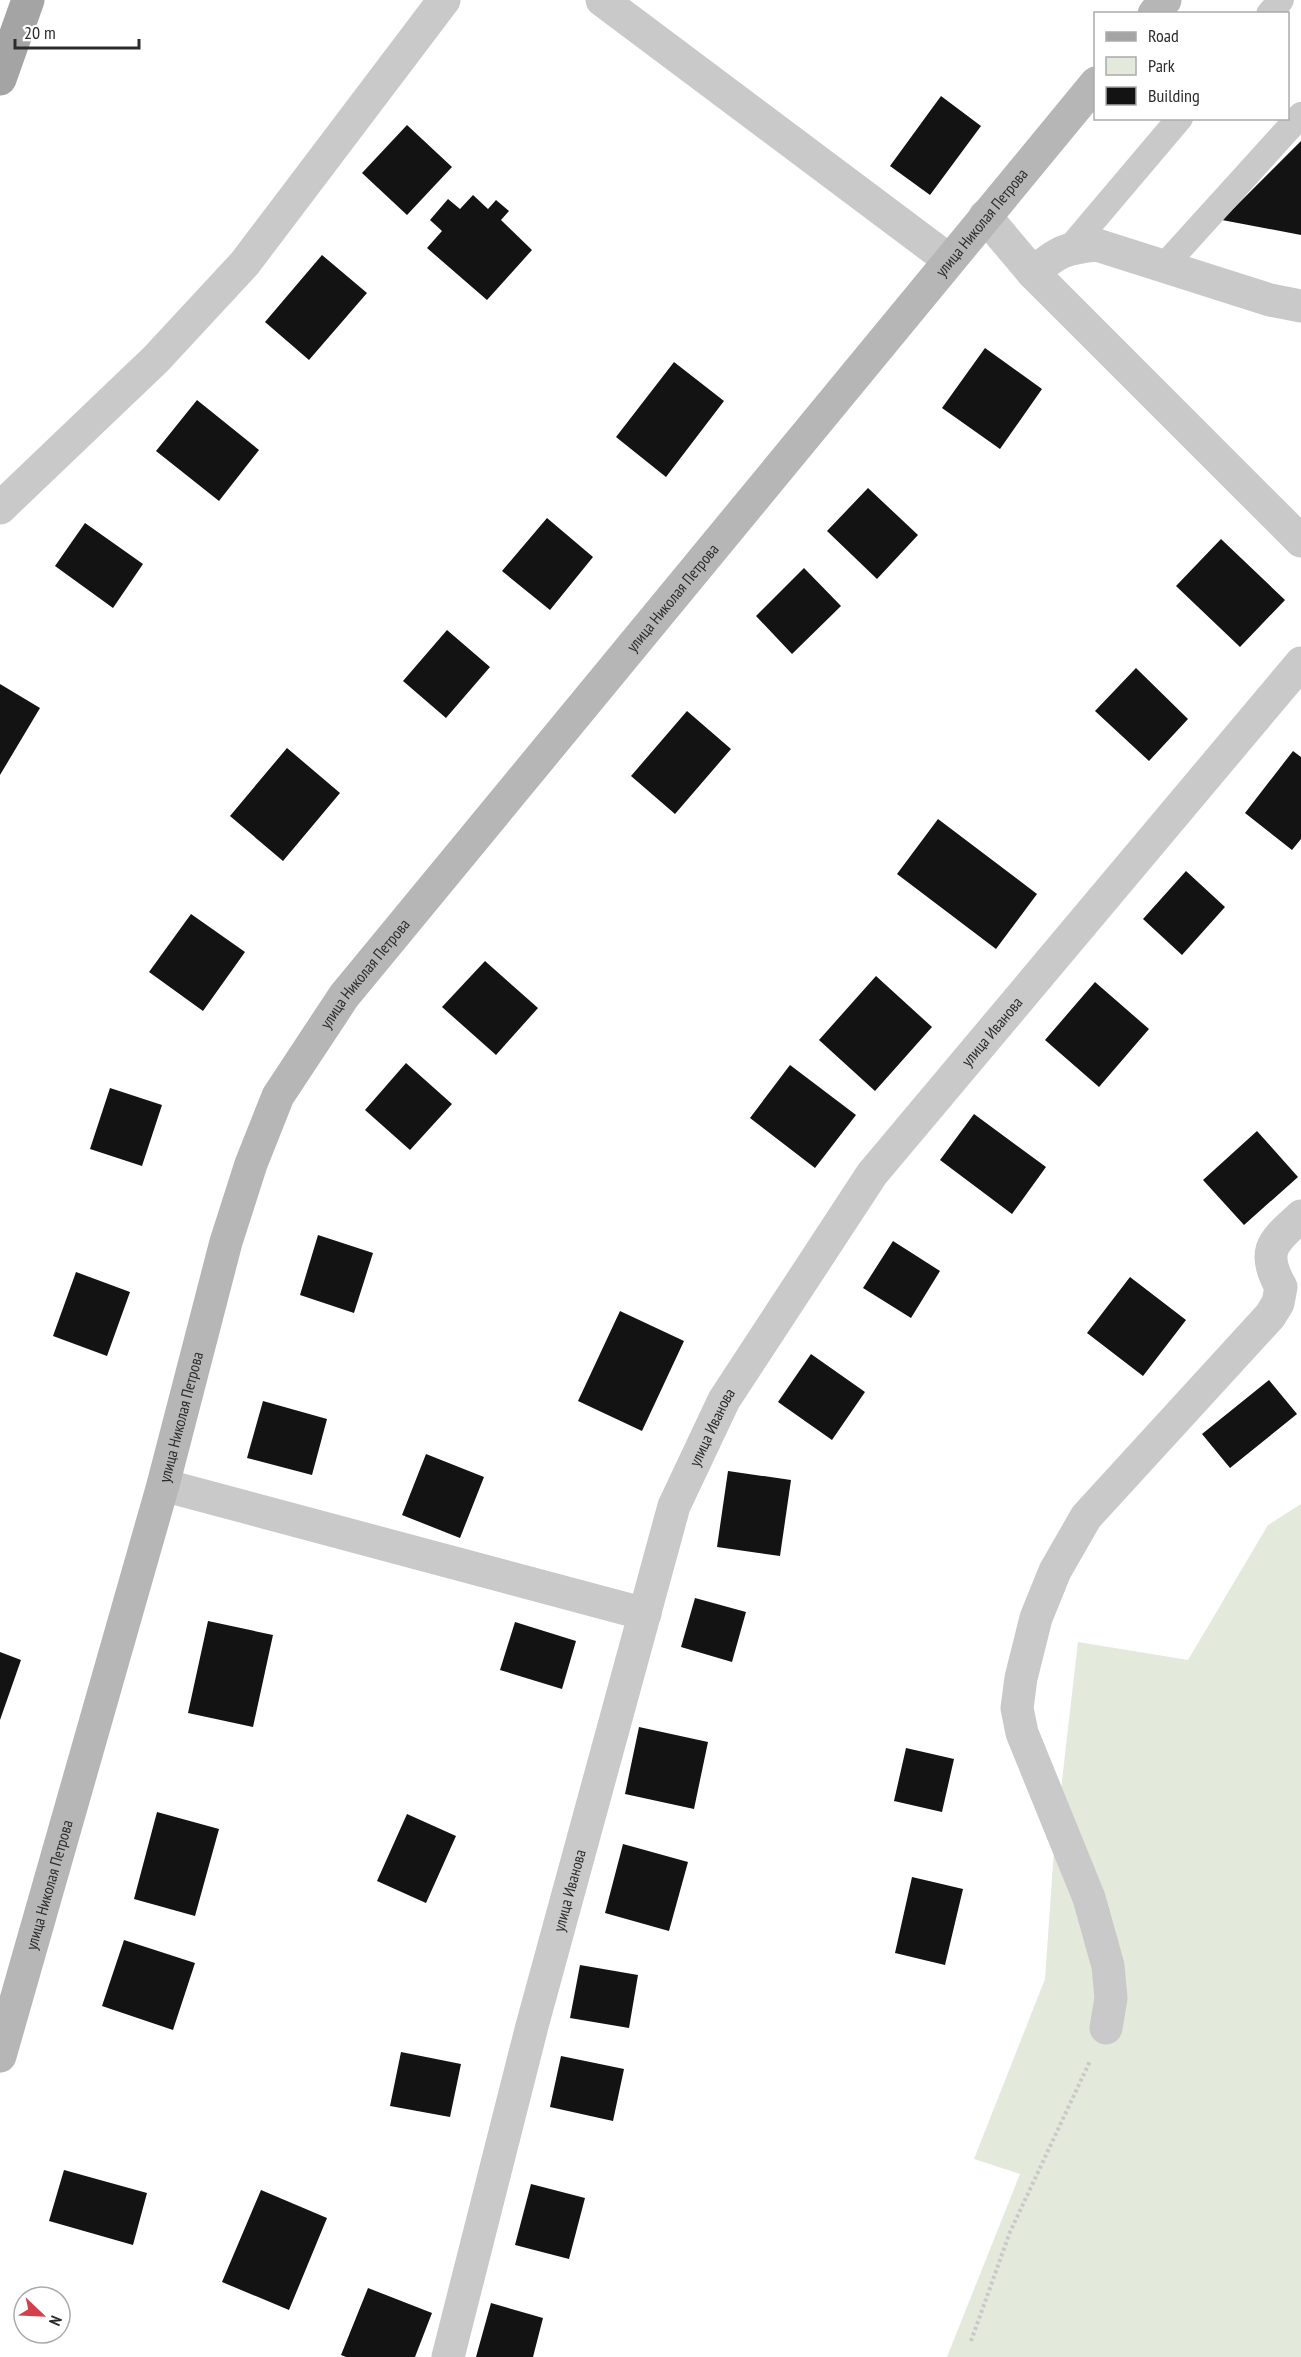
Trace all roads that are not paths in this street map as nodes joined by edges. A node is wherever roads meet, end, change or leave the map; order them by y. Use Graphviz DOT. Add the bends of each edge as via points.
graph roads {
  1 [pos="28,0"];
  2 [pos="444,0"];
  3 [pos="602,0"];
  4 [pos="1165,0"];
  5 [pos="1281,0"];
  6 [pos="1156,12"];
  7 [pos="1271,12"];
  8 [pos="0,79"];
  9 [pos="1094,84"];
  10 [pos="1301,115"];
  11 [pos="1178,120"];
  12 [pos="985,216"];
  13 [pos="1070,248"];
  14 [pos="949,260"];
  15 [pos="1164,266"];
  16 [pos="1033,273"];
  17 [pos="1301,306"];
  18 [pos="0,508"];
  19 [pos="1301,541"];
  20 [pos="1301,663"];
  21 [pos="1301,1216"];
  22 [pos="164,1485"];
  23 [pos="645,1614"];
  24 [pos="1106,2028"];
  25 [pos="0,2056"];
  26 [pos="448,2357"];
  1 -- 8 [label="main road"];
  2 -- 18 [label="street" via="245,263 156,359"];
  3 -- 14 [label="street"];
  4 -- 6 [label="main road"];
  5 -- 7 [label="lane"];
  9 -- 12 [label="main road, улица Николая Петрова"];
  10 -- 15 [label="lane"];
  11 -- 13 [label="lane"];
  12 -- 14 [label="main road, улица Николая Петрова"];
  12 -- 16 [label="street"];
  13 -- 15 [label="street" via="1097,245"];
  13 -- 16 [label="street" via="1051,257"];
  14 -- 22 [label="main road, улица Николая Петрова" via="352,987 297,1066 278,1096 226,1242"];
  15 -- 17 [label="street"];
  16 -- 19 [label="street"];
  20 -- 23 [label="street, улица Иванова" via="872,1174 724,1400 674,1506"];
  21 -- 24 [label="street" via="1276,1239 1271,1255 1272,1270 1281,1287 1278,1303 1086,1517 1051,1581 1023,1668 1017,1708 1022,1733 1092,1910 1108,1966 1111,1998"];
  22 -- 23 [label="street"];
  22 -- 25 [label="main road, улица Николая Петрова"];
  23 -- 26 [label="street, улица Иванова" via="532,2026"];
}
